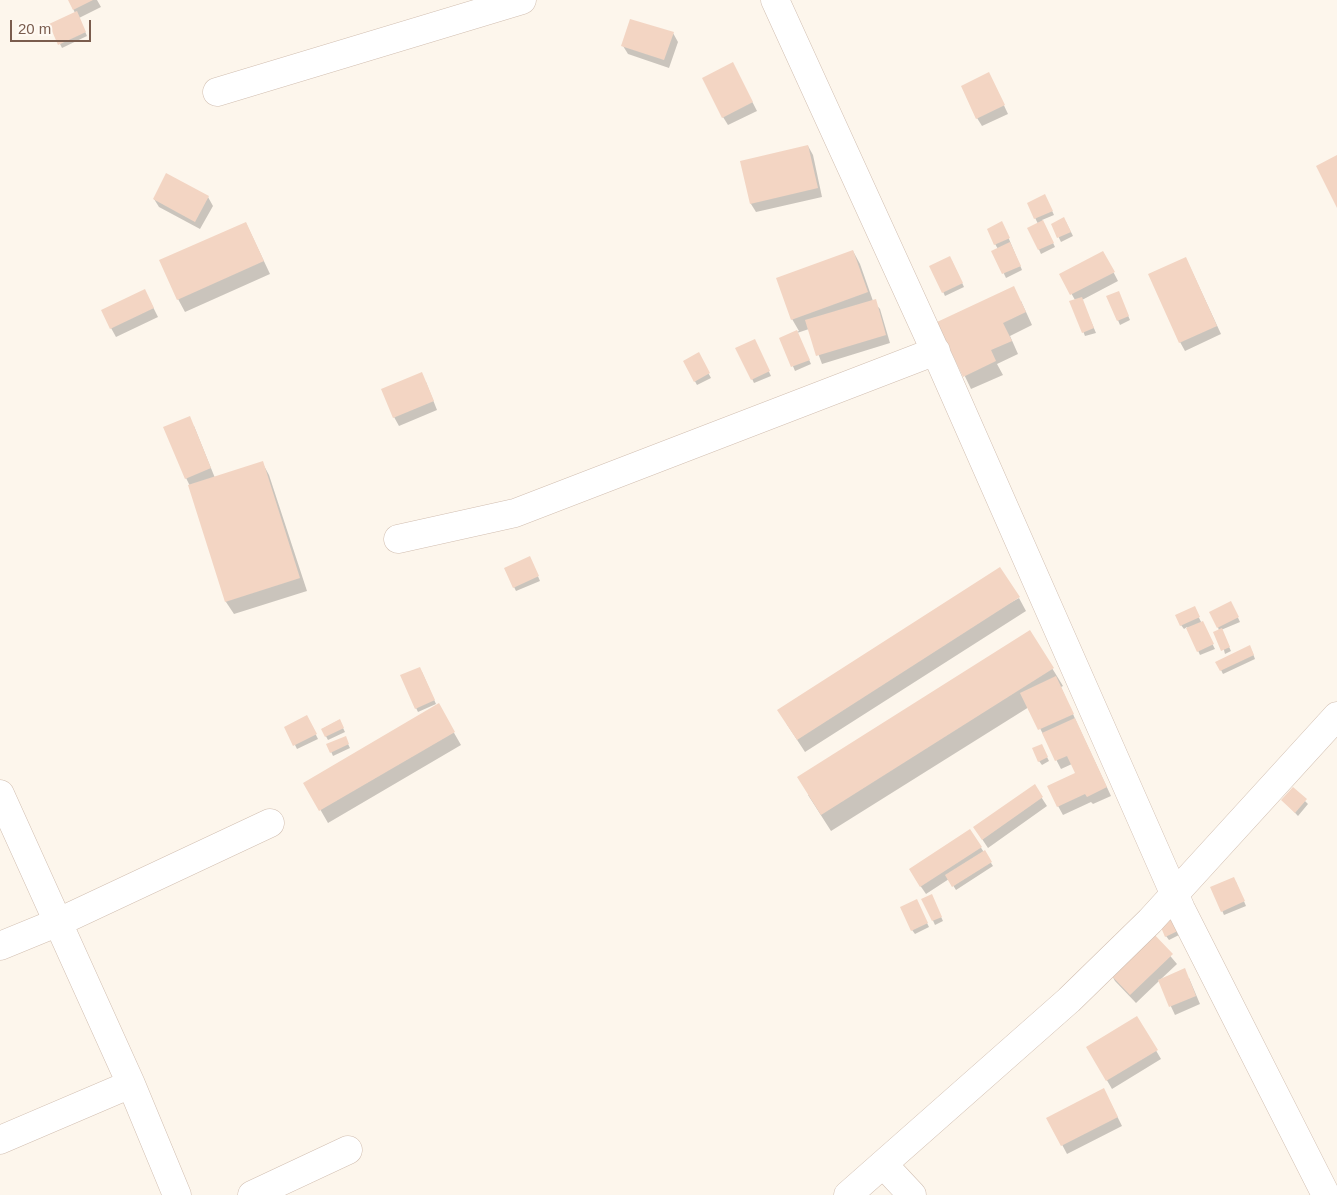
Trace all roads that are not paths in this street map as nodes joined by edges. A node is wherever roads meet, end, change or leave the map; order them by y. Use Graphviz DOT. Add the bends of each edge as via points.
graph roads {
  1 [pos="522,0"];
  2 [pos="775,0"];
  3 [pos="217,92"];
  4 [pos="936,351"];
  5 [pos="398,539"];
  6 [pos="1337,716"];
  7 [pos="0,794"];
  8 [pos="270,823"];
  9 [pos="1174,892"];
  10 [pos="0,946"];
  11 [pos="131,1084"];
  12 [pos="0,1140"];
  13 [pos="348,1150"];
  14 [pos="883,1164"];
  15 [pos="177,1195"];
  16 [pos="252,1195"];
  17 [pos="848,1195"];
  18 [pos="912,1195"];
  19 [pos="1326,1195"];
  1 -- 3 [label="street"];
  2 -- 4 [label="street"];
  4 -- 5 [label="street" via="515,513"];
  4 -- 9 [label="street"];
  6 -- 9 [label="street"];
  7 -- 11 [label="street"];
  8 -- 10 [label="street" via="61,921"];
  9 -- 14 [label="street" via="1068,1000"];
  9 -- 19 [label="street"];
  11 -- 12 [label="street"];
  11 -- 15 [label="street"];
  13 -- 16 [label="street"];
  14 -- 17 [label="street"];
  14 -- 18 [label="street"];
}
